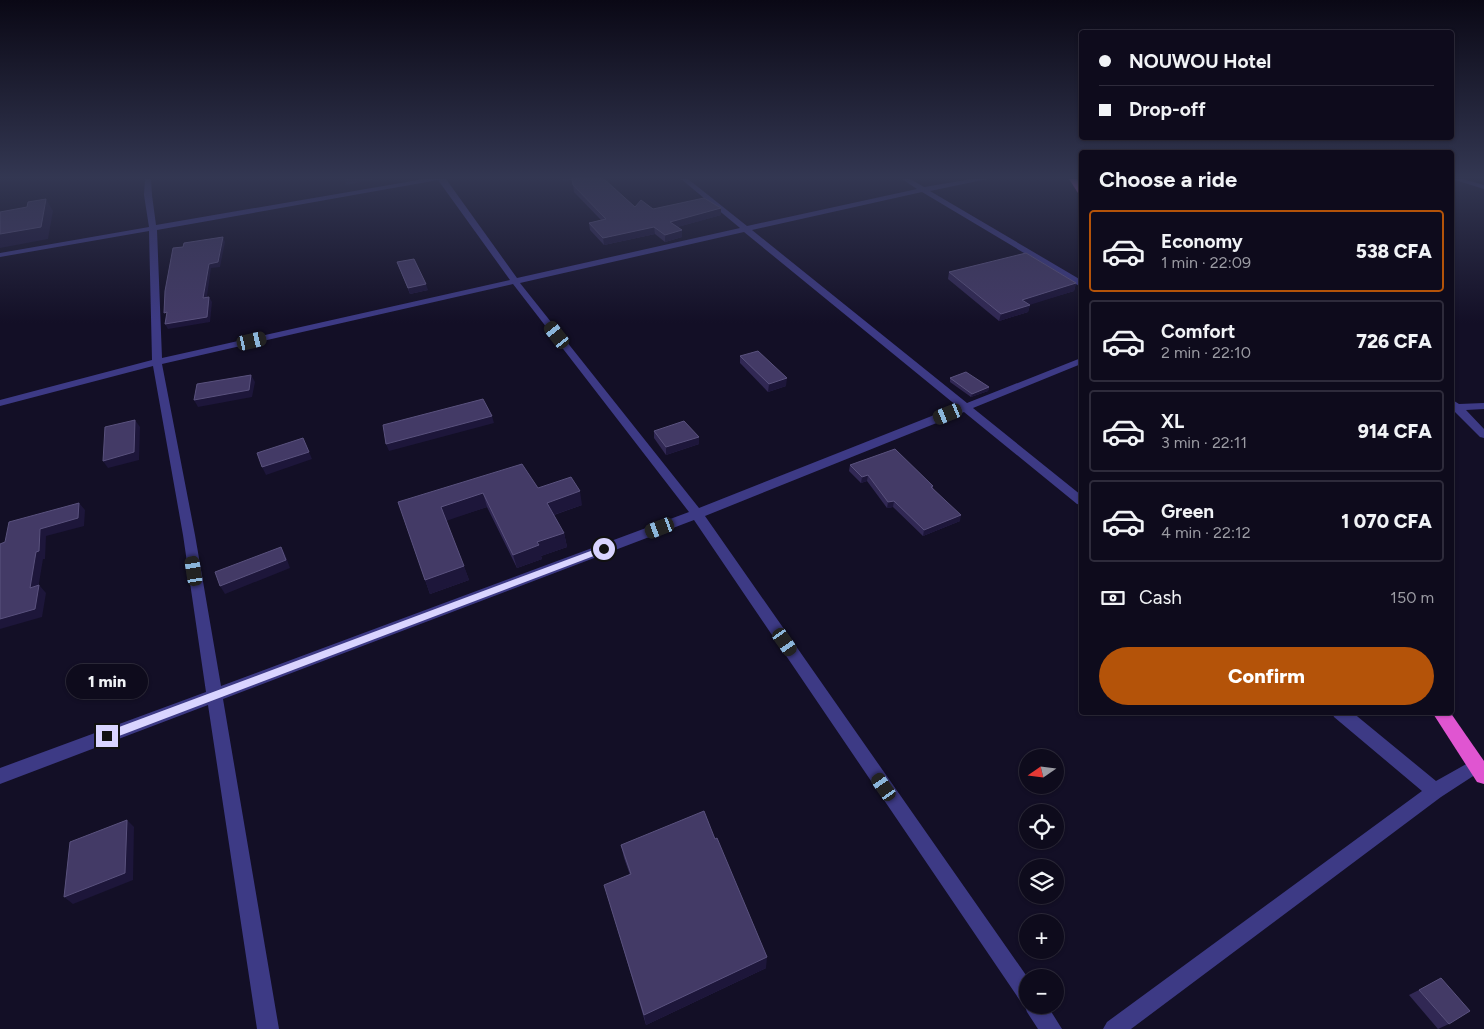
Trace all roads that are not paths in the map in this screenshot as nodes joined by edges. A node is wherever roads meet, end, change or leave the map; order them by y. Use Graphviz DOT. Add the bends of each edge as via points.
graph roads {
  1 [pos="159,227"];
  2 [pos="476,227"];
  3 [pos="744,227"];
  4 [pos="755,227"];
  5 [pos="985,227"];
  6 [pos="153,228"];
  7 [pos="746,229"];
  8 [pos="0,255"];
  9 [pos="515,282"];
  10 [pos="1079,283"];
  11 [pos="157,362"];
  12 [pos="1079,362"];
  13 [pos="0,402"];
  14 [pos="1454,406"];
  15 [pos="1484,406"];
  16 [pos="966,407"];
  17 [pos="1454,407"];
  18 [pos="1484,435"];
  19 [pos="1079,499"];
  20 [pos="697,514"];
  21 [pos="214,696"];
  22 [pos="1344,715"];
  23 [pos="1442,715"];
  24 [pos="1481,771"];
  25 [pos="0,776"];
  26 [pos="1435,791"];
  27 [pos="1019,982"];
  28 [pos="1040,1014"];
  29 [pos="268,1029"];
  30 [pos="1051,1029"];
  31 [pos="1114,1029"];
  1 -- 6 [label="street"];
  2 -- 9 [label="street"];
  3 -- 7 [label="street"];
  4 -- 7 [label="street"];
  5 -- 10 [label="street"];
  6 -- 8 [label="street"];
  6 -- 11 [label="street"];
  7 -- 9 [label="street"];
  7 -- 16 [label="street"];
  9 -- 11 [label="street"];
  9 -- 20 [label="street"];
  11 -- 13 [label="street"];
  11 -- 21 [label="street"];
  12 -- 16 [label="street"];
  14 -- 15 [label="street"];
  16 -- 19 [label="street"];
  16 -- 20 [label="street"];
  17 -- 18 [label="street"];
  20 -- 21 [label="street"];
  20 -- 27 [label="street"];
  21 -- 25 [label="street"];
  21 -- 29 [label="street"];
  22 -- 26 [label="street"];
  23 -- 24 [label="highway"];
  24 -- 26 [label="street"];
  26 -- 31 [label="street"];
  28 -- 30 [label="street"];
}
